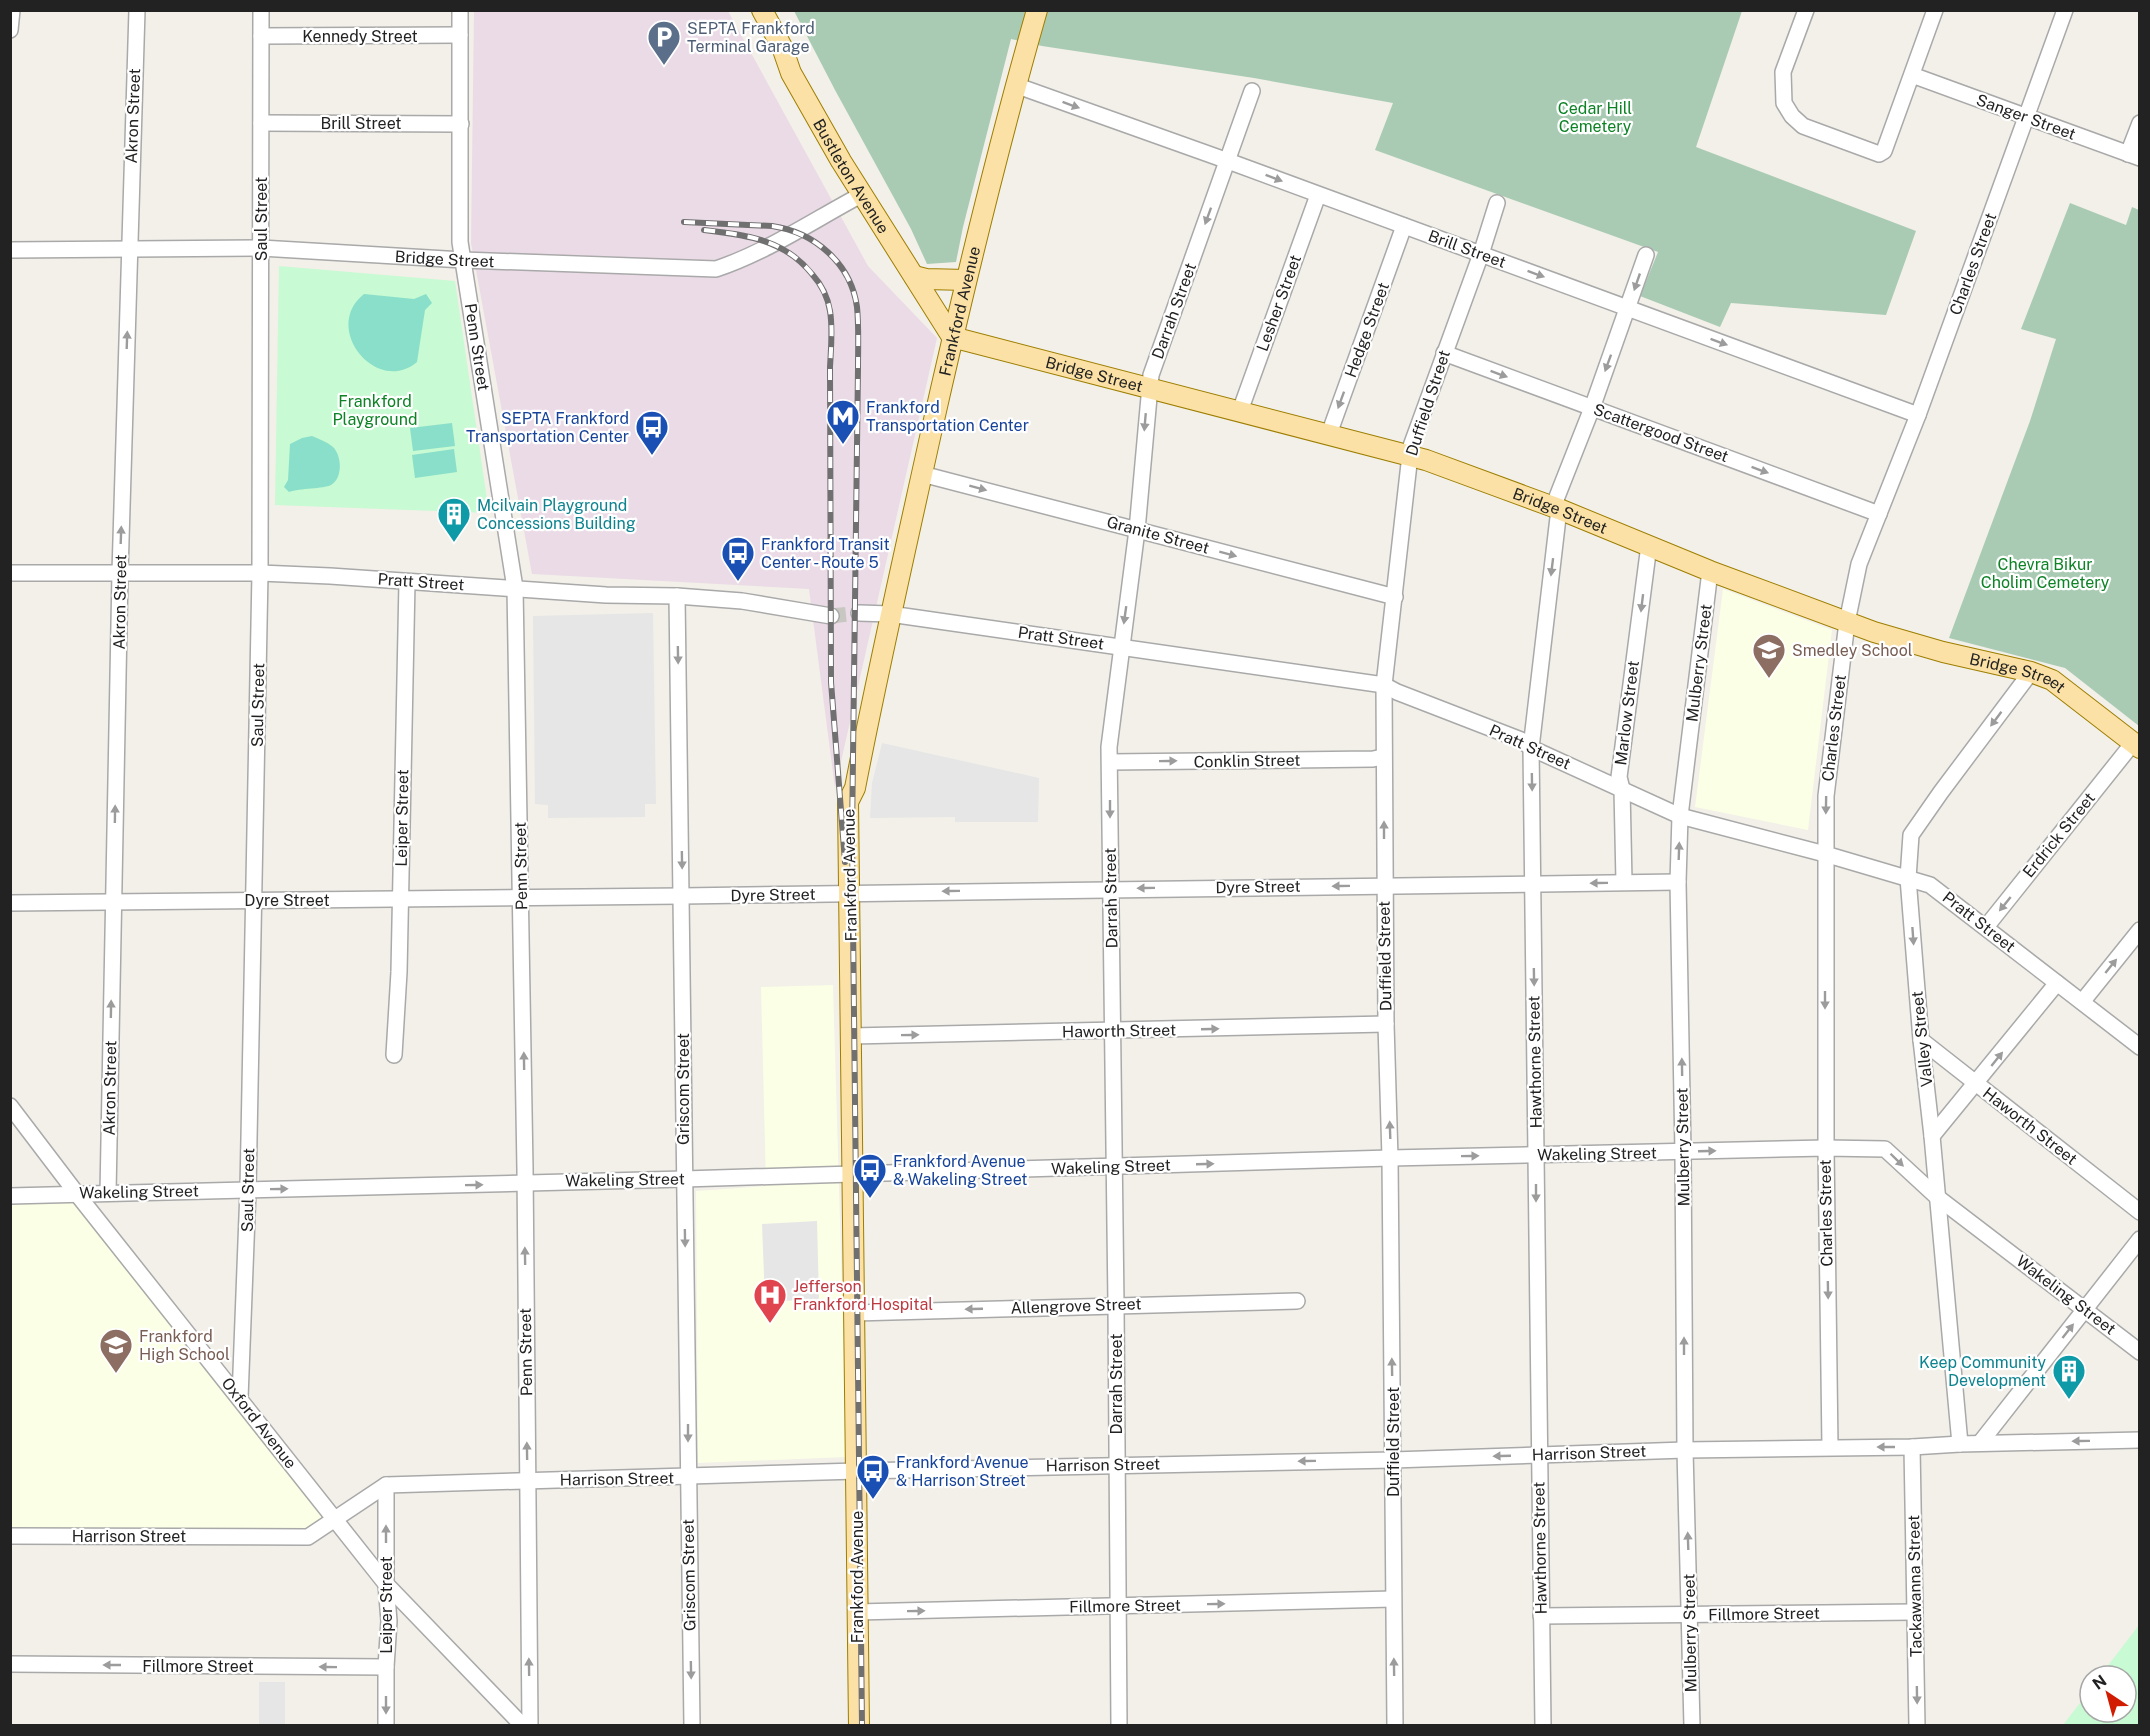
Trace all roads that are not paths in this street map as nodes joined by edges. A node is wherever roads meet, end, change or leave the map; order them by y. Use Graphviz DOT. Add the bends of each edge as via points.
graph roads {
  1 [pos="12,10"];
  2 [pos="137,10"];
  3 [pos="261,10"];
  4 [pos="460,10"];
  5 [pos="762,10"];
  6 [pos="1037,10"];
  7 [pos="1806,10"];
  8 [pos="1935,10"];
  9 [pos="2065,10"];
  10 [pos="10,30"];
  11 [pos="460,35"];
  12 [pos="261,36"];
  13 [pos="1912,75"];
  14 [pos="1015,85"];
  15 [pos="1252,91"];
  16 [pos="2026,117"];
  17 [pos="261,123"];
  18 [pos="2139,123"];
  19 [pos="461,124"];
  20 [pos="2134,156"];
  21 [pos="1228,161"];
  22 [pos="861,195"];
  23 [pos="1318,195"];
  24 [pos="1497,203"];
  25 [pos="1404,226"];
  26 [pos="261,248"];
  27 [pos="10,250"];
  28 [pos="129,250"];
  29 [pos="1481,254"];
  30 [pos="1646,255"];
  31 [pos="463,260"];
  32 [pos="914,276"];
  33 [pos="966,280"];
  34 [pos="1628,308"];
  35 [pos="952,337"];
  36 [pos="1444,354"];
  37 [pos="1148,386"];
  38 [pos="1592,408"];
  39 [pos="1240,411"];
  40 [pos="1918,415"];
  41 [pos="1329,434"];
  42 [pos="1409,455"];
  43 [pos="922,474"];
  44 [pos="1556,508"];
  45 [pos="1879,514"];
  46 [pos="1137,530"];
  47 [pos="1649,545"];
  48 [pos="1710,571"];
  49 [pos="10,573"];
  50 [pos="120,573"];
  51 [pos="260,573"];
  52 [pos="406,582"];
  53 [pos="514,588"];
  54 [pos="677,596"];
  55 [pos="1395,597"];
  56 [pos="859,614"];
  57 [pos="890,614"];
  58 [pos="831,616"];
  59 [pos="1847,622"];
  60 [pos="1121,647"];
  61 [pos="2031,672"];
  62 [pos="1384,685"];
  63 [pos="2136,746"];
  64 [pos="1531,748"];
  65 [pos="1383,757"];
  66 [pos="1110,762"];
  67 [pos="1622,789"];
  68 [pos="1680,816"];
  69 [pos="1825,854"];
  70 [pos="1908,878"];
  71 [pos="1624,882"];
  72 [pos="1678,882"];
  73 [pos="1533,884"];
  74 [pos="1384,886"];
  75 [pos="1110,889"];
  76 [pos="850,893"];
  77 [pos="682,896"];
  78 [pos="522,898"];
  79 [pos="400,899"];
  80 [pos="254,900"];
  81 [pos="113,902"];
  82 [pos="10,903"];
  83 [pos="1986,927"];
  84 [pos="2139,930"];
  85 [pos="2057,983"];
  86 [pos="2082,1002"];
  87 [pos="1386,1024"];
  88 [pos="1112,1032"];
  89 [pos="852,1036"];
  90 [pos="1921,1040"];
  91 [pos="2139,1047"];
  92 [pos="394,1055"];
  93 [pos="1977,1084"];
  94 [pos="10,1106"];
  95 [pos="1932,1136"];
  96 [pos="1826,1148"];
  97 [pos="1683,1152"];
  98 [pos="1536,1155"];
  99 [pos="1390,1158"];
  100 [pos="1114,1167"];
  101 [pos="853,1174"];
  102 [pos="684,1179"];
  103 [pos="525,1182"];
  104 [pos="248,1190"];
  105 [pos="108,1193"];
  106 [pos="77,1194"];
  107 [pos="10,1196"];
  108 [pos="1937,1197"];
  109 [pos="2139,1212"];
  110 [pos="2139,1239"];
  111 [pos="1297,1301"];
  112 [pos="1116,1305"];
  113 [pos="2085,1308"];
  114 [pos="855,1313"];
  115 [pos="2139,1352"];
  116 [pos="240,1398"];
  117 [pos="2139,1440"];
  118 [pos="1980,1443"];
  119 [pos="1960,1444"];
  120 [pos="1830,1447"];
  121 [pos="1912,1447"];
  122 [pos="1685,1450"];
  123 [pos="1538,1455"];
  124 [pos="1393,1460"];
  125 [pos="1116,1465"];
  126 [pos="856,1471"];
  127 [pos="688,1478"];
  128 [pos="527,1481"];
  129 [pos="386,1485"];
  130 [pos="334,1520"];
  131 [pos="10,1536"];
  132 [pos="386,1584"];
  133 [pos="1393,1599"];
  134 [pos="1118,1606"];
  135 [pos="857,1612"];
  136 [pos="1916,1612"];
  137 [pos="1690,1614"];
  138 [pos="1541,1616"];
  139 [pos="10,1664"];
  140 [pos="386,1667"];
  141 [pos="386,1725"];
  142 [pos="523,1725"];
  143 [pos="530,1725"];
  144 [pos="692,1725"];
  145 [pos="858,1725"];
  146 [pos="1119,1725"];
  147 [pos="1395,1725"];
  148 [pos="1543,1725"];
  149 [pos="1692,1725"];
  150 [pos="1917,1725"];
  1 -- 10 [label="street"];
  2 -- 28 [label="street, Akron Street"];
  3 -- 12 [label="street, Saul Street"];
  4 -- 11 [label="street, Penn Street"];
  5 -- 22 [label="main road, Bustleton Avenue" via="791,73"];
  6 -- 14 [label="main road, Frankford Avenue"];
  7 -- 13 [label="street" via="1782,75 1784,102 1803,126 1882,154"];
  8 -- 13 [label="street"];
  9 -- 16 [label="street, Charles Street"];
  11 -- 12 [label="street, Kennedy Street"];
  11 -- 19 [label="street, Penn Street"];
  12 -- 17 [label="street, Saul Street"];
  13 -- 16 [label="street, Sanger Street"];
  14 -- 21 [label="street, Brill Street, one-way"];
  14 -- 33 [label="main road, Frankford Avenue"];
  15 -- 21 [label="street, Darrah Street"];
  16 -- 20 [label="street, Sanger Street"];
  16 -- 40 [label="street, Charles Street"];
  17 -- 19 [label="street, Brill Street"];
  17 -- 26 [label="street, Saul Street"];
  18 -- 20 [label="street"];
  19 -- 31 [label="street, Penn Street"];
  21 -- 23 [label="street, Brill Street, one-way"];
  21 -- 37 [label="street, Darrah Street, one-way"];
  22 -- 31 [label="street, Bridge Street" via="764,249 716,269"];
  22 -- 32 [label="main road, Bustleton Avenue"];
  23 -- 25 [label="street, Brill Street"];
  23 -- 39 [label="street, Lesher Street"];
  24 -- 29 [label="street, Duffield Street"];
  25 -- 29 [label="street, Brill Street"];
  25 -- 41 [label="street, Hedge Street, one-way"];
  26 -- 28 [label="street, Bridge Street"];
  26 -- 31 [label="street, Bridge Street"];
  26 -- 51 [label="street, Saul Street"];
  27 -- 28 [label="street, Bridge Street"];
  50 -- 28 [label="street, Akron Street, one-way"];
  29 -- 34 [label="street, Brill Street, one-way"];
  29 -- 36 [label="street, Duffield Street"];
  30 -- 34 [label="street, Hawthorne Street, one-way"];
  31 -- 53 [label="street, Penn Street"];
  32 -- 33 [label="main road"];
  32 -- 35 [label="main road, Bustleton Avenue"];
  33 -- 35 [label="main road, Frankford Avenue"];
  34 -- 38 [label="street, Hawthorne Street, one-way"];
  34 -- 40 [label="street, Brill Street, one-way"];
  35 -- 37 [label="main road, Bridge Street"];
  35 -- 43 [label="main road, Frankford Avenue"];
  36 -- 38 [label="street, Scattergood Street, one-way"];
  36 -- 42 [label="street, Duffield Street"];
  37 -- 39 [label="main road, Bridge Street"];
  37 -- 46 [label="street, Darrah Street, one-way"];
  38 -- 44 [label="street, Hawthorne Street"];
  38 -- 45 [label="street, Scattergood Street, one-way"];
  39 -- 41 [label="main road, Bridge Street"];
  40 -- 45 [label="street, Charles Street"];
  41 -- 42 [label="main road, Bridge Street"];
  42 -- 44 [label="main road, Bridge Street"];
  42 -- 55 [label="street, Duffield Street"];
  43 -- 46 [label="street, Granite Street, one-way"];
  43 -- 57 [label="main road, Frankford Avenue"];
  44 -- 47 [label="main road, Bridge Street"];
  44 -- 64 [label="street, Hawthorne Street, one-way"];
  45 -- 59 [label="street, Charles Street" via="1859,564"];
  46 -- 55 [label="street, Granite Street, one-way"];
  46 -- 60 [label="street, Darrah Street, one-way"];
  47 -- 48 [label="main road, Bridge Street"];
  47 -- 67 [label="street, Marlow Street, one-way" via="1619,777"];
  48 -- 59 [label="main road, Bridge Street"];
  48 -- 68 [label="street, Mulberry Street"];
  49 -- 50 [label="street, Pratt Street"];
  50 -- 51 [label="street, Pratt Street"];
  81 -- 50 [label="street, Akron Street, one-way"];
  51 -- 52 [label="street, Pratt Street"];
  51 -- 80 [label="street, Saul Street"];
  52 -- 53 [label="street, Pratt Street"];
  52 -- 79 [label="street, Leiper Street"];
  53 -- 54 [label="street, Pratt Street"];
  53 -- 78 [label="street, Penn Street"];
  54 -- 58 [label="street, Pratt Street" via="742,601"];
  54 -- 77 [label="street, Griscom Street, one-way"];
  55 -- 62 [label="street, Duffield Street"];
  56 -- 57 [label="street, Pratt Street"];
  57 -- 60 [label="street, Pratt Street"];
  57 -- 76 [label="main road, Frankford Avenue" via="855,788 848,802"];
  59 -- 61 [label="main road, Bridge Street" via="1943,652"];
  59 -- 69 [label="street, Charles Street, one-way" via="1826,796"];
  60 -- 62 [label="street, Pratt Street"];
  60 -- 66 [label="street, Darrah Street"];
  61 -- 63 [label="main road, Bridge Street" via="2052,680"];
  61 -- 70 [label="street, Valley Street, one-way" via="1911,835"];
  62 -- 64 [label="street, Pratt Street" via="1521,740"];
  62 -- 65 [label="street, Duffield Street"];
  63 -- 83 [label="street, Erdrick Street, one-way"];
  64 -- 67 [label="street, Pratt Street"];
  64 -- 73 [label="street, Hawthorne Street, one-way"];
  66 -- 65 [label="street, Conklin Street, one-way"];
  74 -- 65 [label="street, Duffield Street, one-way"];
  66 -- 75 [label="street, Darrah Street, one-way"];
  67 -- 68 [label="street, Pratt Street"];
  67 -- 71 [label="street, Marlow Street"];
  68 -- 69 [label="street, Pratt Street"];
  72 -- 68 [label="street, Mulberry Street, one-way"];
  69 -- 70 [label="street, Pratt Street"];
  69 -- 96 [label="street, Charles Street, one-way"];
  70 -- 83 [label="street, Pratt Street" via="1930,885"];
  70 -- 90 [label="street, Valley Street, one-way"];
  71 -- 72 [label="street, Dyre Street"];
  71 -- 73 [label="street, Dyre Street, one-way"];
  97 -- 72 [label="street, Mulberry Street, one-way"];
  73 -- 74 [label="street, Dyre Street"];
  73 -- 98 [label="street, Hawthorne Street, one-way"];
  74 -- 75 [label="street, Dyre Street, one-way"];
  74 -- 87 [label="street, Duffield Street"];
  75 -- 76 [label="street, Dyre Street, one-way"];
  75 -- 88 [label="street, Darrah Street"];
  76 -- 77 [label="street, Dyre Street"];
  76 -- 89 [label="main road, Frankford Avenue"];
  77 -- 78 [label="street, Dyre Street"];
  77 -- 102 [label="street, Griscom Street"];
  78 -- 79 [label="street, Dyre Street"];
  103 -- 78 [label="street, Penn Street, one-way"];
  79 -- 80 [label="street, Dyre Street"];
  79 -- 92 [label="street, Leiper Street"];
  80 -- 81 [label="street, Dyre Street"];
  80 -- 104 [label="street, Saul Street"];
  81 -- 82 [label="street, Dyre Street"];
  105 -- 81 [label="street, Akron Street, one-way"];
  83 -- 85 [label="street, Pratt Street"];
  86 -- 84 [label="street, one-way"];
  85 -- 86 [label="street, Pratt Street"];
  93 -- 85 [label="street, one-way"];
  86 -- 91 [label="street, Pratt Street"];
  88 -- 87 [label="street, Haworth Street, one-way"];
  99 -- 87 [label="street, Duffield Street, one-way"];
  89 -- 88 [label="street, Haworth Street, one-way"];
  88 -- 100 [label="street, Darrah Street"];
  89 -- 101 [label="main road, Frankford Avenue"];
  90 -- 93 [label="street, Haworth Street"];
  90 -- 95 [label="street, Valley Street"];
  93 -- 95 [label="street"];
  93 -- 109 [label="street, Haworth Street"];
  94 -- 106 [label="street, Oxford Avenue"];
  95 -- 108 [label="street, Valley Street"];
  97 -- 96 [label="street, Wakeling Street, one-way"];
  96 -- 108 [label="street, Wakeling Street, one-way" via="1886,1149"];
  96 -- 120 [label="street, Charles Street, one-way"];
  97 -- 98 [label="street, Wakeling Street"];
  122 -- 97 [label="street, Mulberry Street, one-way"];
  99 -- 98 [label="street, Wakeling Street, one-way"];
  98 -- 123 [label="street, Hawthorne Street, one-way"];
  100 -- 99 [label="street, Wakeling Street, one-way"];
  124 -- 99 [label="street, Duffield Street, one-way"];
  100 -- 101 [label="street, Wakeling Street"];
  100 -- 112 [label="street, Darrah Street"];
  101 -- 102 [label="street, Wakeling Street"];
  101 -- 114 [label="main road, Frankford Avenue"];
  102 -- 103 [label="street, Wakeling Street"];
  102 -- 127 [label="street, Griscom Street, one-way"];
  104 -- 103 [label="street, Wakeling Street, one-way"];
  128 -- 103 [label="street, Penn Street, one-way"];
  104 -- 105 [label="street, Wakeling Street"];
  104 -- 116 [label="street, Saul Street"];
  105 -- 106 [label="street, Wakeling Street"];
  106 -- 107 [label="street, Wakeling Street"];
  106 -- 116 [label="street, Oxford Avenue"];
  108 -- 113 [label="street, Wakeling Street"];
  108 -- 119 [label="street, Valley Street"];
  110 -- 113 [label="street"];
  111 -- 112 [label="street, Allengrove Street"];
  112 -- 114 [label="street, Allengrove Street, one-way"];
  112 -- 125 [label="street, Darrah Street"];
  113 -- 115 [label="street, Wakeling Street"];
  118 -- 113 [label="street, one-way"];
  114 -- 126 [label="main road, Frankford Avenue"];
  116 -- 130 [label="street, Oxford Avenue"];
  117 -- 118 [label="street, Harrison Street, one-way"];
  118 -- 119 [label="street, Harrison Street"];
  119 -- 121 [label="street, Harrison Street"];
  121 -- 120 [label="street, Harrison Street, one-way"];
  120 -- 122 [label="street, Harrison Street"];
  121 -- 136 [label="street, Tackawanna Street"];
  122 -- 123 [label="street, Harrison Street"];
  137 -- 122 [label="street, Mulberry Street, one-way"];
  123 -- 124 [label="street, Harrison Street, one-way"];
  123 -- 138 [label="street, Hawthorne Street"];
  124 -- 125 [label="street, Harrison Street, one-way"];
  124 -- 133 [label="street, Duffield Street"];
  125 -- 126 [label="street, Harrison Street"];
  125 -- 134 [label="street, Darrah Street"];
  126 -- 127 [label="street, Harrison Street"];
  126 -- 135 [label="main road, Frankford Avenue"];
  127 -- 128 [label="street, Harrison Street"];
  127 -- 144 [label="street, Griscom Street, one-way"];
  128 -- 129 [label="street, Harrison Street"];
  143 -- 128 [label="street, Penn Street, one-way"];
  129 -- 130 [label="street, Harrison Street"];
  132 -- 129 [label="street, Leiper Street, one-way"];
  130 -- 131 [label="street, Harrison Street" via="308,1537"];
  130 -- 132 [label="street, Oxford Avenue"];
  132 -- 140 [label="street, Leiper Street"];
  132 -- 142 [label="street, Oxford Avenue"];
  134 -- 133 [label="street, Fillmore Street, one-way"];
  147 -- 133 [label="street, Duffield Street, one-way"];
  135 -- 134 [label="street, Fillmore Street, one-way"];
  134 -- 146 [label="street, Darrah Street"];
  135 -- 145 [label="main road, Frankford Avenue"];
  136 -- 137 [label="street, Fillmore Street"];
  136 -- 150 [label="street, Tackawanna Street, one-way"];
  137 -- 138 [label="street, Fillmore Street"];
  137 -- 149 [label="street, Mulberry Street"];
  138 -- 148 [label="street, Hawthorne Street"];
  140 -- 139 [label="street, Fillmore Street, one-way"];
  140 -- 141 [label="street, Leiper Street, one-way"];
}
